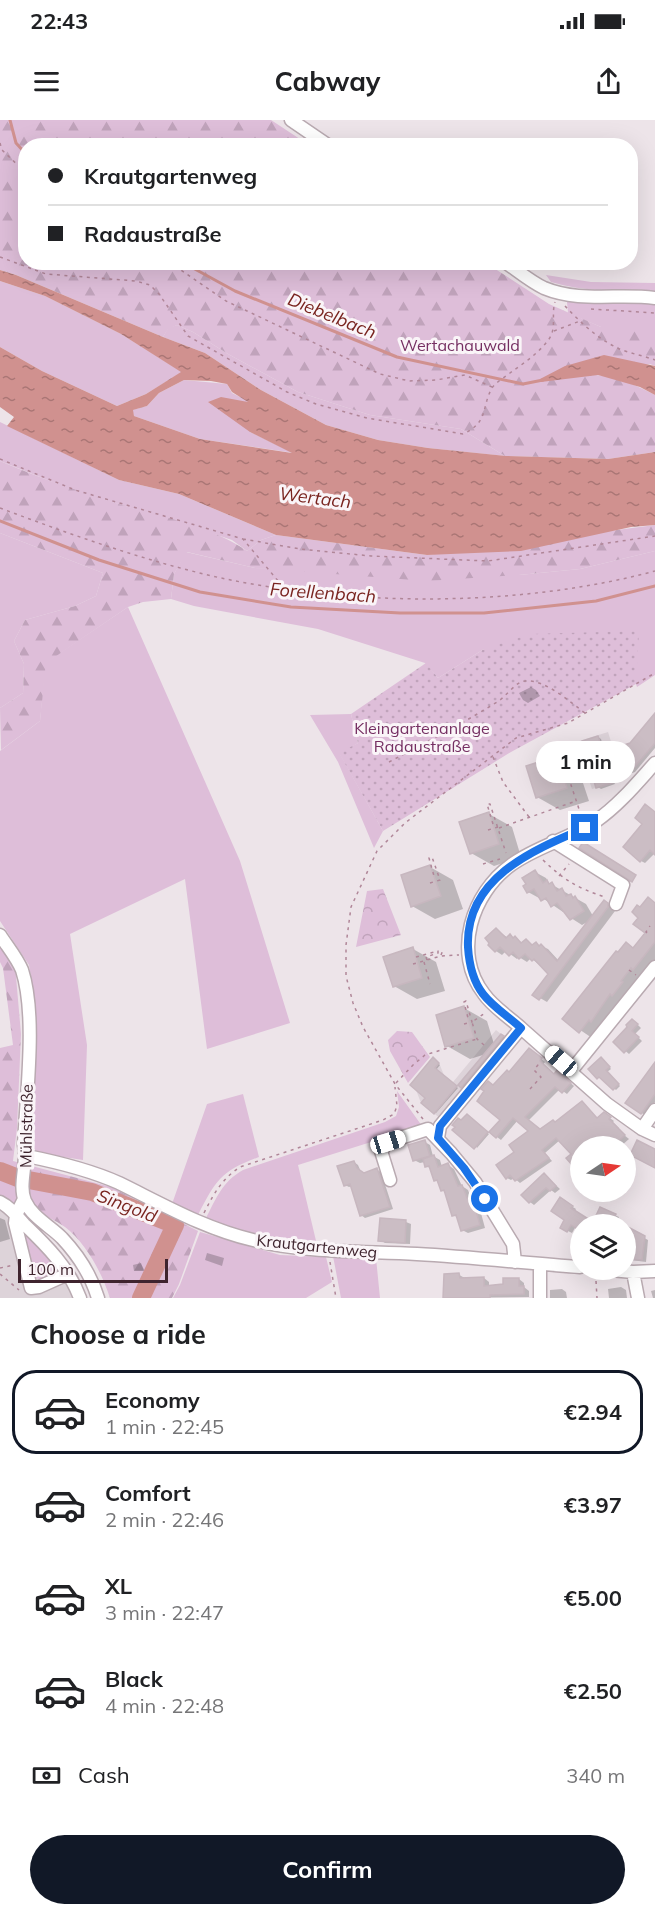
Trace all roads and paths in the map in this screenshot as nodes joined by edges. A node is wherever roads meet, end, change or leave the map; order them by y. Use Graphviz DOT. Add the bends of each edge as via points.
graph roads {
  1 [pos="291,120"];
  2 [pos="317,138"];
  3 [pos="0,143"];
  4 [pos="18,165"];
  5 [pos="0,257"];
  6 [pos="18,264"];
  7 [pos="35,270"];
  8 [pos="181,270"];
  9 [pos="517,270"];
  10 [pos="655,298"];
  11 [pos="563,304"];
  12 [pos="573,306"];
  13 [pos="583,307"];
  14 [pos="655,313"];
  15 [pos="580,321"];
  16 [pos="553,331"];
  17 [pos="655,360"];
  18 [pos="492,388"];
  19 [pos="0,459"];
  20 [pos="0,508"];
  21 [pos="655,536"];
  22 [pos="243,539"];
  23 [pos="655,571"];
  24 [pos="284,589"];
  25 [pos="655,674"];
  26 [pos="585,713"];
  27 [pos="492,756"];
  28 [pos="388,762"];
  29 [pos="655,763"];
  30 [pos="584,765"];
  31 [pos="561,768"];
  32 [pos="566,771"];
  33 [pos="555,774"];
  34 [pos="576,801"];
  35 [pos="529,818"];
  36 [pos="493,824"];
  37 [pos="498,828"];
  38 [pos="585,828"];
  39 [pos="488,830"];
  40 [pos="553,841"];
  41 [pos="533,851"];
  42 [pos="574,855"];
  43 [pos="483,864"];
  44 [pos="434,876"];
  45 [pos="559,876"];
  46 [pos="430,883"];
  47 [pos="616,904"];
  48 [pos="650,926"];
  49 [pos="647,933"];
  50 [pos="0,935"];
  51 [pos="443,950"];
  52 [pos="469,954"];
  53 [pos="441,956"];
  54 [pos="416,957"];
  55 [pos="425,961"];
  56 [pos="413,964"];
  57 [pos="655,967"];
  58 [pos="430,984"];
  59 [pos="495,1005"];
  60 [pos="468,1018"];
  61 [pos="472,1022"];
  62 [pos="464,1024"];
  63 [pos="521,1028"];
  64 [pos="477,1039"];
  65 [pos="484,1045"];
  66 [pos="549,1051"];
  67 [pos="571,1071"];
  68 [pos="395,1084"];
  69 [pos="530,1089"];
  70 [pos="655,1110"];
  71 [pos="423,1120"];
  72 [pos="642,1129"];
  73 [pos="655,1135"];
  74 [pos="438,1138"];
  75 [pos="27,1156"];
  76 [pos="390,1179"];
  77 [pos="24,1194"];
  78 [pos="0,1202"];
  79 [pos="16,1215"];
  80 [pos="200,1222"];
  81 [pos="327,1250"];
  82 [pos="515,1262"];
  83 [pos="18,1264"];
  84 [pos="540,1264"];
  85 [pos="570,1267"];
  86 [pos="0,1268"];
  87 [pos="655,1271"];
  88 [pos="636,1272"];
  89 [pos="0,1274"];
  90 [pos="69,1274"];
  91 [pos="598,1280"];
  92 [pos="635,1280"];
  93 [pos="18,1289"];
  94 [pos="33,1293"];
  95 [pos="80,1298"];
  96 [pos="98,1298"];
  97 [pos="336,1298"];
  98 [pos="540,1298"];
  99 [pos="597,1298"];
  100 [pos="638,1298"];
  1 -- 2 [label="street"];
  3 -- 4 [label="path"];
  5 -- 6 [label="path"];
  7 -- 18 [label="path" via="150,285 188,336 287,392 368,418 463,434 473,429 484,414"];
  8 -- 18 [label="path" via="226,301 380,374 409,381 465,375"];
  9 -- 10 [label="street" via="544,287 566,294"];
  11 -- 12 [label="path"];
  11 -- 15 [label="path"];
  11 -- 16 [label="path" via="555,301"];
  13 -- 14 [label="path"];
  15 -- 16 [label="path"];
  15 -- 17 [label="path" via="621,349"];
  16 -- 18 [label="path" via="532,357"];
  19 -- 22 [label="path" via="75,490"];
  20 -- 24 [label="path" via="128,554 221,578"];
  21 -- 22 [label="path" via="488,561 324,551"];
  22 -- 24 [label="path"];
  23 -- 24 [label="path" via="583,586 487,597 400,598"];
  25 -- 26 [label="path"];
  26 -- 27 [label="path" via="568,723 516,738"];
  26 -- 28 [label="path" via="548,686 527,680 518,682 507,696 478,714"];
  27 -- 35 [label="path" via="503,782"];
  27 -- 68 [label="path" via="377,851 351,907 346,975 363,1027"];
  29 -- 38 [label="street" via="610,810"];
  30 -- 32 [label="path"];
  31 -- 32 [label="path" via="557,747"];
  32 -- 33 [label="path"];
  32 -- 34 [label="path"];
  34 -- 35 [label="path"];
  34 -- 38 [label="path"];
  35 -- 37 [label="path"];
  36 -- 37 [label="path" via="488,804"];
  37 -- 39 [label="path"];
  37 -- 43 [label="path" via="507,856"];
  38 -- 40 [label="street"];
  40 -- 41 [label="street"];
  40 -- 42 [label="street"];
  41 -- 45 [label="path"];
  41 -- 52 [label="street" via="502,872 483,895 470,924"];
  42 -- 45 [label="path"];
  42 -- 47 [label="street" via="623,885"];
  44 -- 46 [label="path" via="429,858 432,857 440,880"];
  45 -- 47 [label="path"];
  48 -- 49 [label="path"];
  50 -- 75 [label="street, Mühlstraße" via="21,969 28,1002 24,1145"];
  51 -- 53 [label="path"];
  52 -- 53 [label="path"];
  52 -- 59 [label="street" via="477,983"];
  53 -- 55 [label="path"];
  54 -- 55 [label="path" via="438,951"];
  55 -- 56 [label="path"];
  55 -- 58 [label="path"];
  57 -- 67 [label="street"];
  59 -- 61 [label="path"];
  59 -- 63 [label="street"];
  60 -- 61 [label="path" via="466,1001"];
  61 -- 62 [label="path"];
  61 -- 64 [label="path"];
  63 -- 66 [label="street"];
  63 -- 74 [label="street" via="440,1126"];
  64 -- 65 [label="path"];
  64 -- 68 [label="path" via="425,1055"];
  66 -- 67 [label="street"];
  66 -- 69 [label="path" via="534,1070 541,1077"];
  67 -- 72 [label="street"];
  68 -- 71 [label="path"];
  68 -- 80 [label="path" via="394,1114 240,1167 218,1186"];
  70 -- 72 [label="street"];
  72 -- 73 [label="street"];
  74 -- 76 [label="street" via="428,1129 388,1142 381,1151"];
  74 -- 82 [label="street" via="475,1182 513,1244"];
  75 -- 77 [label="street, Mühlstraße"];
  75 -- 80 [label="street, Krautgartenweg" via="116,1182"];
  77 -- 79 [label="street"];
  77 -- 96 [label="street" via="30,1210 80,1260"];
  78 -- 79 [label="street"];
  79 -- 90 [label="street"];
  79 -- 94 [label="street"];
  80 -- 81 [label="street, Krautgartenweg" via="250,1240"];
  81 -- 82 [label="street, Krautgartenweg"];
  81 -- 97 [label="path"];
  82 -- 84 [label="street, Krautgartenweg"];
  83 -- 86 [label="path"];
  84 -- 85 [label="street, Krautgartenweg"];
  84 -- 98 [label="street"];
  87 -- 88 [label="street"];
  89 -- 93 [label="path"];
  90 -- 94 [label="street"];
  90 -- 95 [label="street"];
  91 -- 99 [label="path"];
  92 -- 100 [label="street"];
}
